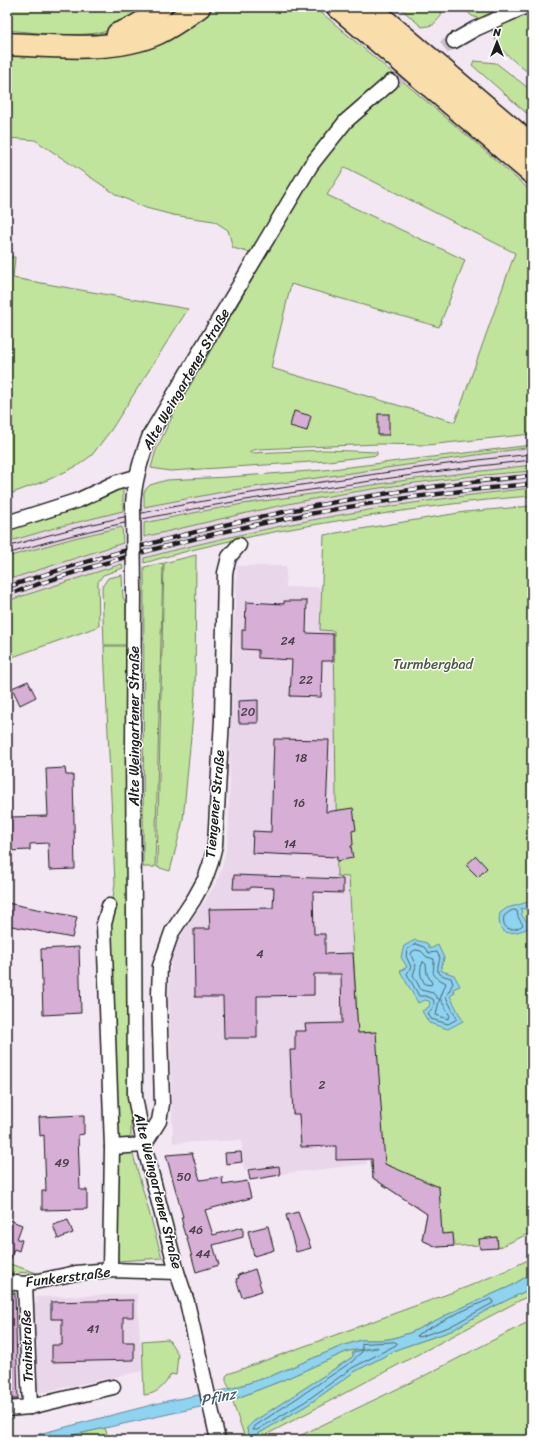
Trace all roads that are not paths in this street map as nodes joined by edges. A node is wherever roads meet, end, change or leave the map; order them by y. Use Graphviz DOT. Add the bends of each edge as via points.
graph roads {
  1 [pos="160,7"];
  2 [pos="200,7"];
  3 [pos="321,7"];
  4 [pos="338,7"];
  5 [pos="369,7"];
  6 [pos="524,7"];
  7 [pos="7,36"];
  8 [pos="454,41"];
  9 [pos="7,44"];
  10 [pos="408,67"];
  11 [pos="391,82"];
  12 [pos="532,146"];
  13 [pos="532,173"];
  14 [pos="136,478"];
  15 [pos="7,523"];
  16 [pos="239,545"];
  17 [pos="109,906"];
  18 [pos="144,1146"];
  19 [pos="112,1147"];
  20 [pos="110,1270"];
  21 [pos="177,1272"];
  22 [pos="7,1282"];
  23 [pos="25,1284"];
  24 [pos="113,1387"];
  25 [pos="30,1407"];
  26 [pos="7,1409"];
  27 [pos="218,1440"];
  1 -- 7 [label="highway" via="144,22 115,35 76,38"];
  2 -- 9 [label="highway" via="172,26 126,43 86,46"];
  3 -- 10 [label="highway"];
  4 -- 10 [label="highway"];
  5 -- 12 [label="highway"];
  6 -- 8 [label="street"];
  10 -- 13 [label="highway"];
  11 -- 14 [label="street, Alte Weingartener Straße" via="346,120 310,165 150,435 140,459"];
  14 -- 15 [label="street" via="115,483 79,500"];
  14 -- 18 [label="street, Alte Weingartener Straße, bridge" via="133,505 135,1097"];
  16 -- 18 [label="street, Tiengener Straße" via="228,557 225,573 222,719 215,845 205,879 172,932 160,966 162,1104 159,1121"];
  17 -- 19 [label="street" via="104,924"];
  18 -- 19 [label="street"];
  18 -- 21 [label="street, Alte Weingartener Straße"];
  19 -- 20 [label="street"];
  20 -- 21 [label="street, Funkerstraße"];
  20 -- 23 [label="street, Funkerstraße" via="76,1273"];
  21 -- 27 [label="street, Alte Weingartener Straße" via="187,1302"];
  22 -- 23 [label="street, Funkerstraße"];
  23 -- 25 [label="street, Trainstraße"];
  24 -- 25 [label="street"];
  25 -- 26 [label="street"];
}
